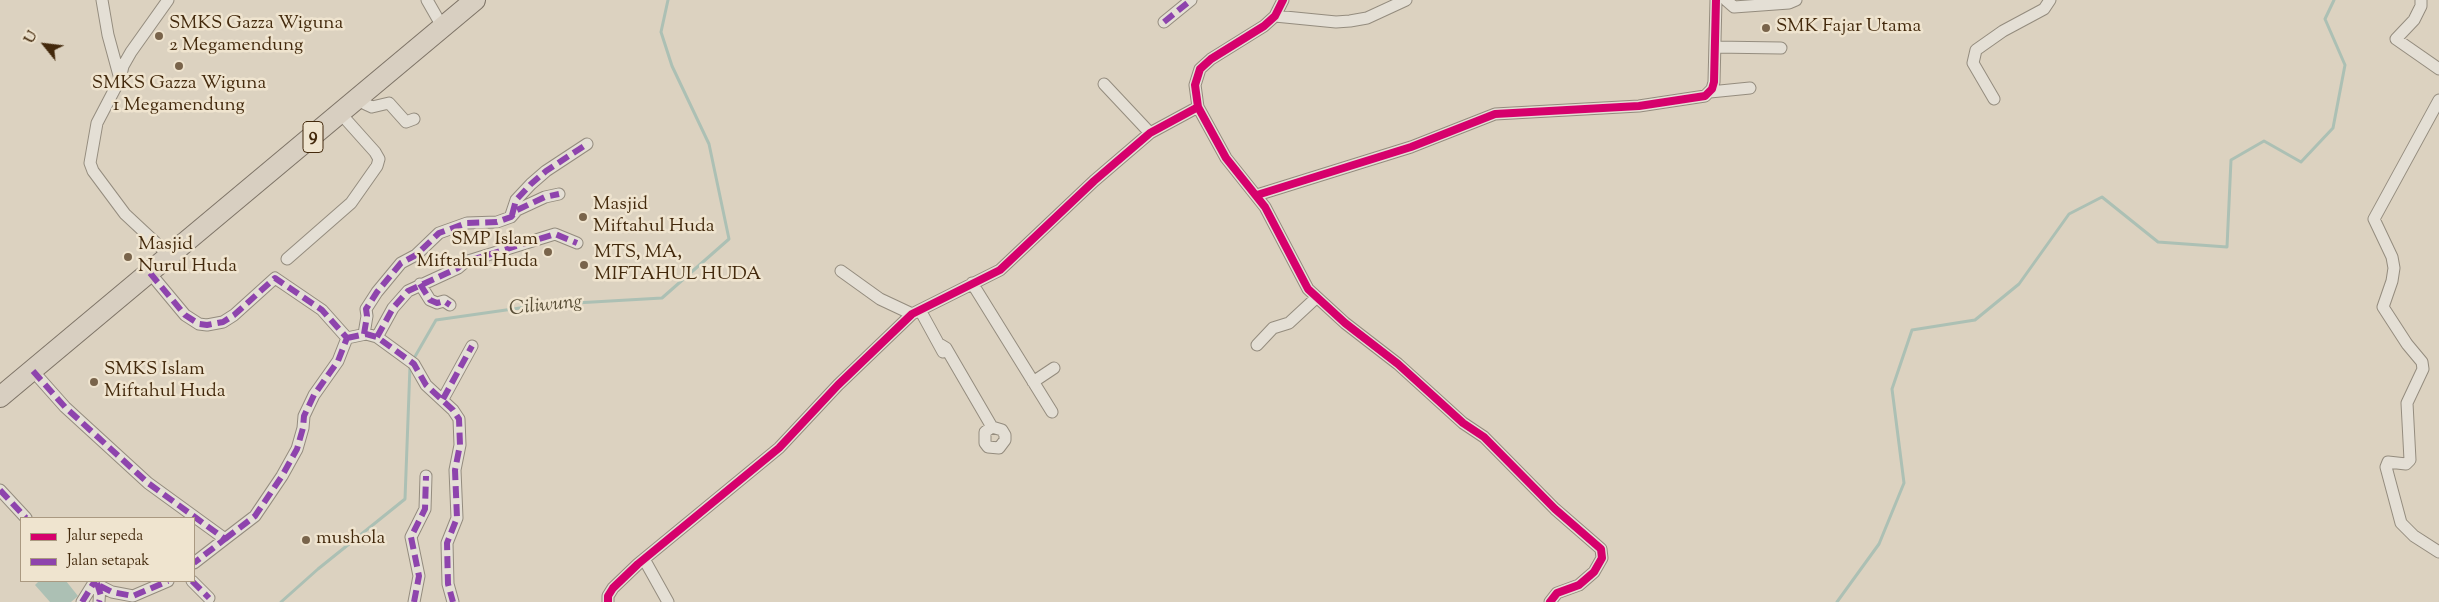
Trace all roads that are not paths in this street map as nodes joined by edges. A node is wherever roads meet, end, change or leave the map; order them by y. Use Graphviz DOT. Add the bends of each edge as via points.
graph roads {
  1 [pos="102,0"];
  2 [pos="168,0"];
  3 [pos="427,0"];
  4 [pos="475,0"];
  5 [pos="1191,0"];
  6 [pos="1283,0"];
  7 [pos="1406,0"];
  8 [pos="1716,0"];
  9 [pos="1726,0"];
  10 [pos="1796,0"];
  11 [pos="2050,0"];
  12 [pos="2421,0"];
  13 [pos="1275,16"];
  14 [pos="1164,22"];
  15 [pos="443,28"];
  16 [pos="1715,47"];
  17 [pos="1781,48"];
  18 [pos="2439,69"];
  19 [pos="120,79"];
  20 [pos="1104,84"];
  21 [pos="1750,88"];
  22 [pos="1710,92"];
  23 [pos="1994,98"];
  24 [pos="357,100"];
  25 [pos="2439,100"];
  26 [pos="1198,107"];
  27 [pos="341,114"];
  28 [pos="414,119"];
  29 [pos="1150,134"];
  30 [pos="587,144"];
  31 [pos="560,194"];
  32 [pos="1257,195"];
  33 [pos="511,217"];
  34 [pos="577,243"];
  35 [pos="170,256"];
  36 [pos="287,259"];
  37 [pos="841,271"];
  38 [pos="150,273"];
  39 [pos="972,283"];
  40 [pos="420,284"];
  41 [pos="1316,298"];
  42 [pos="450,305"];
  43 [pos="916,312"];
  44 [pos="364,334"];
  45 [pos="377,337"];
  46 [pos="347,338"];
  47 [pos="1257,345"];
  48 [pos="472,346"];
  49 [pos="1054,368"];
  50 [pos="33,371"];
  51 [pos="1033,382"];
  52 [pos="0,397"];
  53 [pos="443,400"];
  54 [pos="1052,412"];
  55 [pos="990,428"];
  56 [pos="426,476"];
  57 [pos="0,490"];
  58 [pos="25,517"];
  59 [pos="195,517"];
  60 [pos="195,517"];
  61 [pos="225,539"];
  62 [pos="2439,552"];
  63 [pos="644,559"];
  64 [pos="195,563"];
  65 [pos="166,582"];
  66 [pos="193,582"];
  67 [pos="97,583"];
  68 [pos="208,598"];
  69 [pos="82,602"];
  70 [pos="100,602"];
  71 [pos="414,602"];
  72 [pos="453,602"];
  73 [pos="608,602"];
  74 [pos="668,602"];
  75 [pos="1550,602"];
  1 -- 19 [label="street"];
  2 -- 19 [label="street" via="128,56"];
  3 -- 15 [label="street"];
  4 -- 15 [label="highway, 9"];
  5 -- 14 [label="street"];
  6 -- 13 [label="street"];
  7 -- 13 [label="street" via="1367,18 1350,21"];
  8 -- 16 [label="street"];
  9 -- 10 [label="street" via="1734,7"];
  11 -- 23 [label="street" via="2044,9 1976,50 1973,63"];
  12 -- 18 [label="street" via="2414,20 2396,38"];
  13 -- 26 [label="street" via="1254,34 1200,69 1195,85"];
  15 -- 24 [label="highway, 9"];
  16 -- 17 [label="street"];
  16 -- 22 [label="street" via="1714,82"];
  19 -- 35 [label="street" via="95,130 90,163 125,214"];
  20 -- 29 [label="street"];
  21 -- 22 [label="street"];
  22 -- 32 [label="street" via="1639,106 1488,115 1411,146"];
  24 -- 27 [label="highway, 9"];
  24 -- 28 [label="street" via="372,107 389,103 406,122"];
  25 -- 62 [label="street" via="2374,219 2394,268 2383,307 2422,362 2423,369 2407,403 2410,460 2406,464 2388,462 2386,467 2402,523 2414,536"];
  26 -- 29 [label="street"];
  26 -- 32 [label="street" via="1226,158"];
  27 -- 35 [label="highway, 9"];
  27 -- 36 [label="street" via="379,159 377,166 351,203"];
  29 -- 39 [label="street" via="1094,181 1000,270"];
  30 -- 33 [label="street" via="531,184 516,200"];
  31 -- 33 [label="street" via="544,196 517,210"];
  32 -- 41 [label="street" via="1297,273"];
  33 -- 44 [label="street" via="497,222 467,223 439,233 416,255 401,263 366,309"];
  34 -- 40 [label="street" via="555,234 465,262"];
  35 -- 38 [label="highway, 9"];
  37 -- 43 [label="street" via="880,299"];
  38 -- 46 [label="street" via="185,315 199,324 223,322 275,278 322,310"];
  38 -- 50 [label="highway, 9"];
  39 -- 43 [label="street"];
  39 -- 51 [label="street"];
  40 -- 42 [label="street" via="430,300 437,303 444,300"];
  40 -- 45 [label="street" via="400,299"];
  41 -- 47 [label="street" via="1289,323 1273,328"];
  41 -- 75 [label="street" via="1393,360 1463,423 1484,437 1555,510 1600,547 1602,558 1594,572 1580,585 1557,593"];
  43 -- 55 [label="street" via="941,345"];
  43 -- 63 [label="street" via="838,385 779,448"];
  44 -- 45 [label="street"];
  44 -- 46 [label="street"];
  45 -- 53 [label="street" via="414,364 426,385"];
  46 -- 61 [label="street" via="338,361 307,409 297,450 282,476 255,516"];
  48 -- 53 [label="street"];
  49 -- 51 [label="street"];
  50 -- 52 [label="highway, 9"];
  50 -- 59 [label="street" via="64,407 148,483"];
  51 -- 54 [label="street"];
  53 -- 72 [label="street" via="459,419 460,430 455,470 457,518 447,543 448,584"];
  56 -- 71 [label="street" via="425,509 411,537 419,576"];
  57 -- 58 [label="street"];
  60 -- 61 [label="street"];
  61 -- 64 [label="street"];
  63 -- 73 [label="street" via="613,588"];
  63 -- 74 [label="street"];
  65 -- 67 [label="street" via="133,596 112,592"];
  66 -- 68 [label="street"];
  67 -- 69 [label="street"];
  67 -- 70 [label="street"];
}
